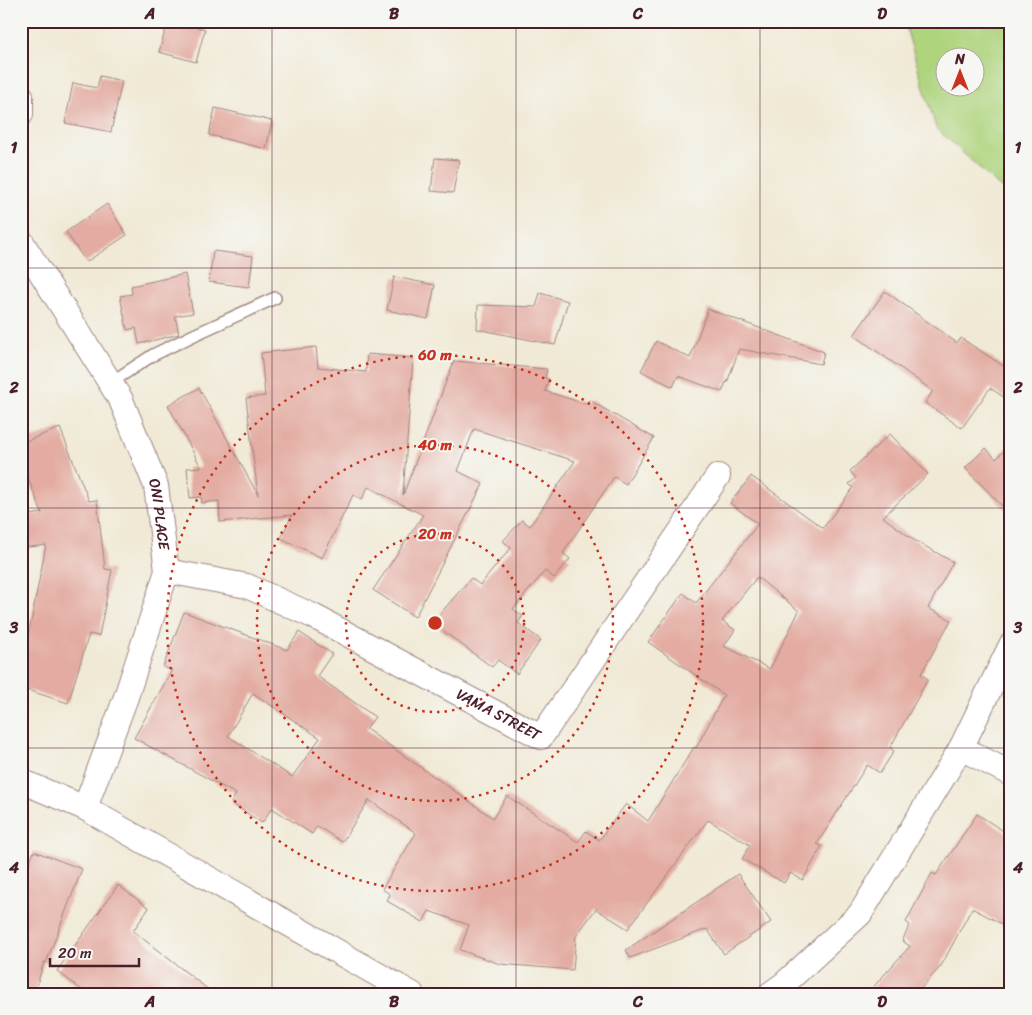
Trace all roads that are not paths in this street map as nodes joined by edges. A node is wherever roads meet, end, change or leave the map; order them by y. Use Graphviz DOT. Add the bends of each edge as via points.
graph roads {
  1 [pos="21,96"];
  2 [pos="21,114"];
  3 [pos="21,241"];
  4 [pos="275,298"];
  5 [pos="110,382"];
  6 [pos="718,476"];
  7 [pos="167,571"];
  8 [pos="1011,645"];
  9 [pos="962,748"];
  10 [pos="1011,774"];
  11 [pos="21,781"];
  12 [pos="86,808"];
  13 [pos="412,994"];
  14 [pos="770,994"];
  1 -- 2 [label="street"];
  3 -- 5 [label="street, ONI PLACE"];
  4 -- 5 [label="lane" via="162,351"];
  5 -- 7 [label="street, ONI PLACE" via="121,400 156,486"];
  6 -- 7 [label="street, VAMA STREET" via="541,737 313,616 247,586"];
  7 -- 12 [label="street, ONI PLACE"];
  8 -- 9 [label="street"];
  9 -- 10 [label="street"];
  9 -- 14 [label="street" via="860,914"];
  11 -- 12 [label="street"];
  12 -- 13 [label="street"];
}
